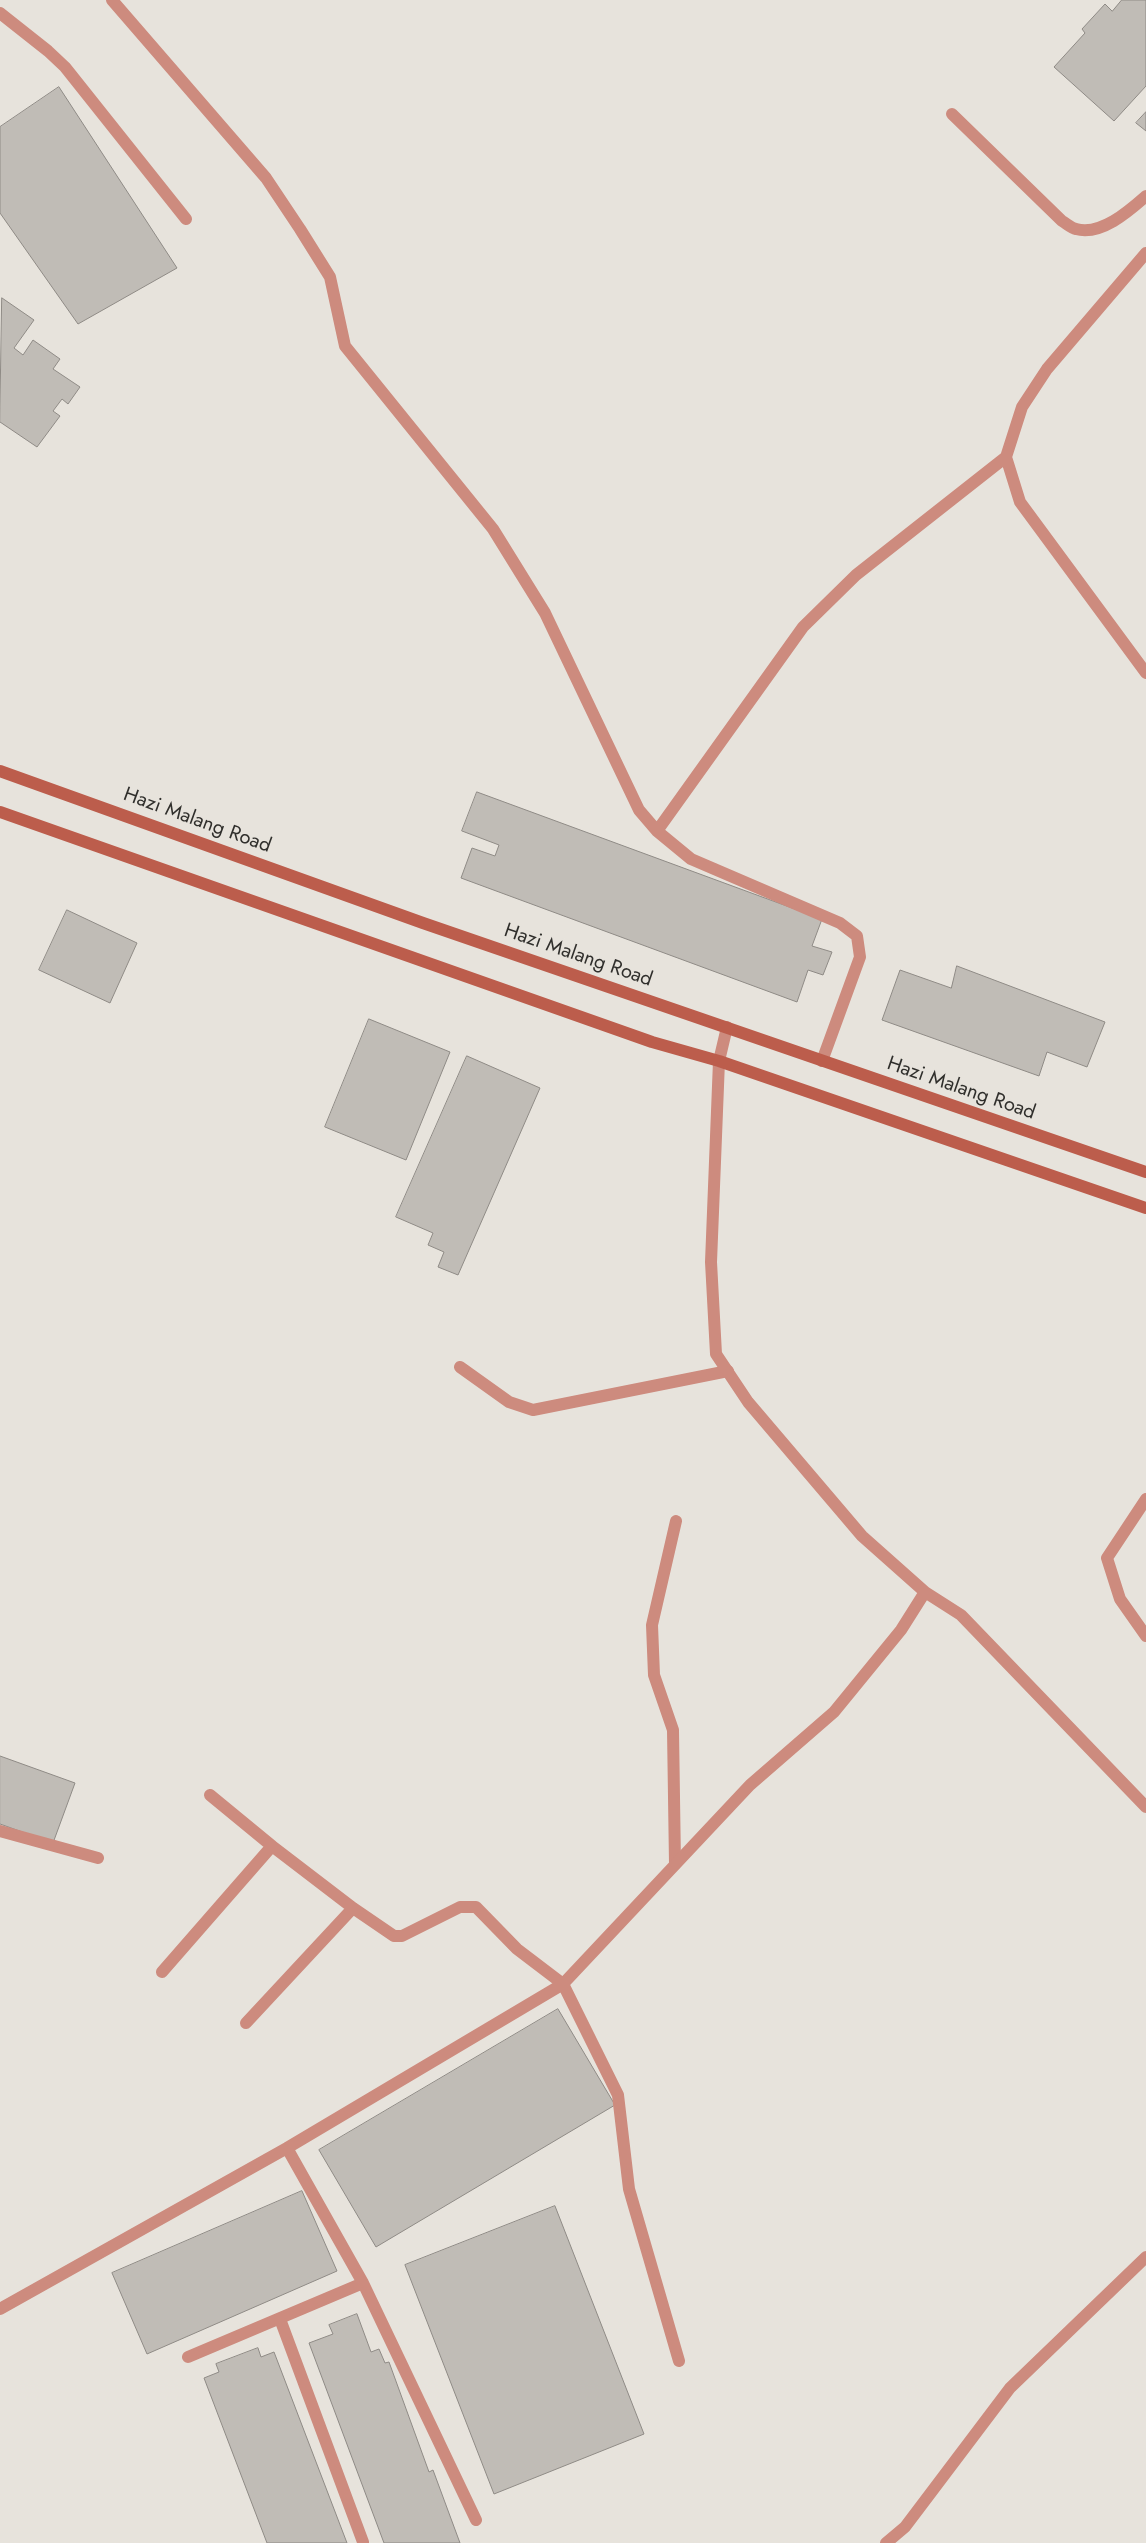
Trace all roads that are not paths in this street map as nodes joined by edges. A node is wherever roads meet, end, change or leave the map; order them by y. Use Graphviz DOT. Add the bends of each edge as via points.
graph roads {
  1 [pos="112,0"];
  2 [pos="0,13"];
  3 [pos="952,114"];
  4 [pos="1146,196"];
  5 [pos="186,219"];
  6 [pos="1146,253"];
  7 [pos="1006,457"];
  8 [pos="1146,673"];
  9 [pos="0,771"];
  10 [pos="0,812"];
  11 [pos="657,831"];
  12 [pos="727,1027"];
  13 [pos="719,1061"];
  14 [pos="822,1061"];
  15 [pos="1146,1172"];
  16 [pos="1146,1208"];
  17 [pos="460,1367"];
  18 [pos="728,1371"];
  19 [pos="1146,1499"];
  20 [pos="676,1522"];
  21 [pos="925,1592"];
  22 [pos="1146,1636"];
  23 [pos="210,1796"];
  24 [pos="1146,1807"];
  25 [pos="0,1831"];
  26 [pos="272,1846"];
  27 [pos="98,1858"];
  28 [pos="676,1864"];
  29 [pos="353,1908"];
  30 [pos="162,1972"];
  31 [pos="563,1984"];
  32 [pos="246,2023"];
  33 [pos="288,2148"];
  34 [pos="1146,2257"];
  35 [pos="364,2283"];
  36 [pos="0,2309"];
  37 [pos="280,2319"];
  38 [pos="188,2357"];
  39 [pos="679,2361"];
  40 [pos="476,2520"];
  41 [pos="363,2542"];
  42 [pos="886,2543"];
  1 -- 11 [label="street" via="266,178 300,229 330,277 345,346 493,529 545,612 639,810"];
  2 -- 5 [label="street" via="65,67"];
  3 -- 4 [label="street" via="1062,221 1076,229 1102,227"];
  6 -- 7 [label="street" via="1047,368 1022,407"];
  7 -- 8 [label="street" via="1020,502"];
  7 -- 11 [label="street" via="856,575 803,627"];
  9 -- 12 [label="main road, Hazi Malang Road" via="423,923"];
  10 -- 13 [label="main road" via="652,1042"];
  11 -- 14 [label="street" via="691,859 840,923 857,936 860,957"];
  12 -- 13 [label="street"];
  12 -- 14 [label="main road, Hazi Malang Road"];
  13 -- 16 [label="main road"];
  13 -- 18 [label="street" via="711,1262 716,1354"];
  14 -- 15 [label="main road, Hazi Malang Road"];
  17 -- 18 [label="street" via="509,1402 533,1410"];
  18 -- 21 [label="street" via="748,1402 862,1536"];
  19 -- 22 [label="street" via="1107,1558 1120,1599"];
  20 -- 28 [label="street" via="652,1625 654,1675 672,1730"];
  21 -- 24 [label="street" via="961,1615"];
  21 -- 28 [label="street" via="901,1630 834,1712 750,1785"];
  23 -- 26 [label="street"];
  25 -- 27 [label="street"];
  26 -- 29 [label="street"];
  26 -- 30 [label="street"];
  28 -- 31 [label="street"];
  29 -- 31 [label="street" via="394,1936 402,1936 460,1908 476,1907 516,1949"];
  29 -- 32 [label="street"];
  31 -- 33 [label="street"];
  31 -- 39 [label="street" via="618,2095 629,2189"];
  33 -- 35 [label="street"];
  33 -- 36 [label="street"];
  34 -- 42 [label="street" via="1010,2388 905,2527"];
  35 -- 37 [label="street"];
  35 -- 40 [label="street"];
  37 -- 38 [label="street"];
  37 -- 41 [label="street"];
}
